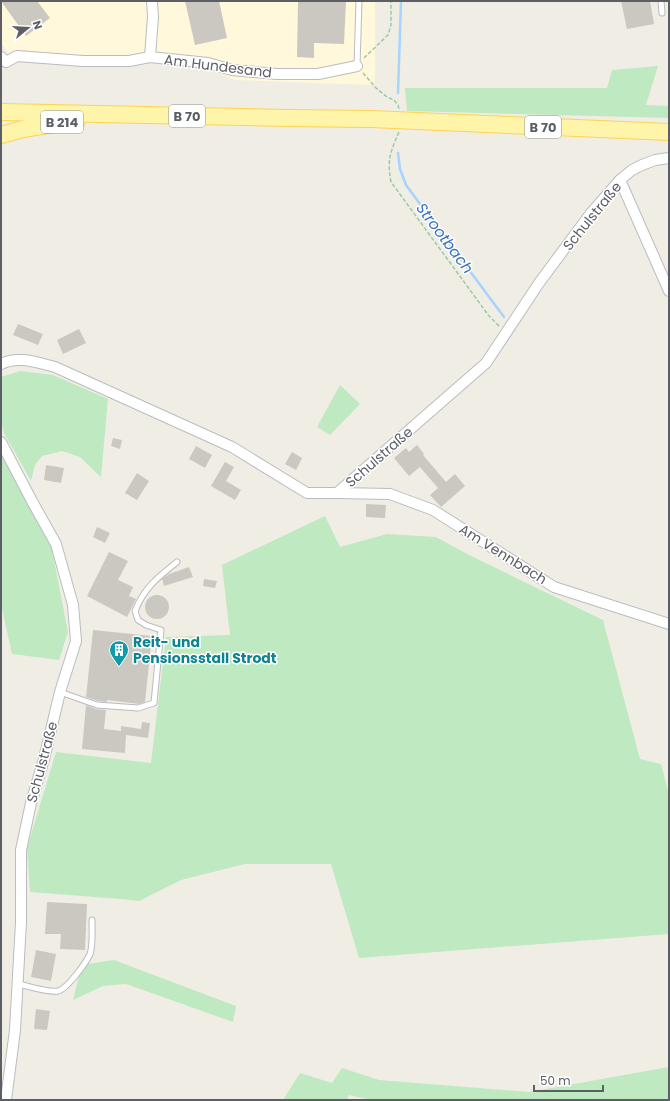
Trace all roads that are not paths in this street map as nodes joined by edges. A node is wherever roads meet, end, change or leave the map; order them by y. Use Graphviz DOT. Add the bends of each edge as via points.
graph roads {
  1 [pos="152,1"];
  2 [pos="359,1"];
  3 [pos="661,1"];
  4 [pos="662,13"];
  5 [pos="1,57"];
  6 [pos="150,57"];
  7 [pos="357,66"];
  8 [pos="1,100"];
  9 [pos="1,112"];
  10 [pos="64,112"];
  11 [pos="124,114"];
  12 [pos="669,132"];
  13 [pos="1,135"];
  14 [pos="669,158"];
  15 [pos="620,180"];
  16 [pos="669,291"];
  17 [pos="1,364"];
  18 [pos="1,442"];
  19 [pos="337,493"];
  20 [pos="177,562"];
  21 [pos="669,624"];
  22 [pos="60,692"];
  23 [pos="92,920"];
  24 [pos="18,984"];
  25 [pos="6,1100"];
  1 -- 6 [label="street, Am Hundesand"];
  2 -- 7 [label="lane"];
  3 -- 4 [label="lane"];
  5 -- 6 [label="street, Am Hundesand" via="6,62 18,56 83,61 129,61"];
  6 -- 7 [label="street, Am Hundesand" via="208,63 232,70 277,74 318,74"];
  8 -- 10 [label="main road"];
  9 -- 10 [label="main road, B 70"];
  10 -- 11 [label="main road, B 70"];
  11 -- 12 [label="main road, B 70, bridge" via="371,119"];
  11 -- 13 [label="main road, B 214" via="69,121"];
  14 -- 15 [label="street, Schulstraße" via="642,165"];
  15 -- 16 [label="street"];
  15 -- 19 [label="street, Schulstraße" via="587,219 540,283 486,363"];
  17 -- 19 [label="street, Schulstraße" via="27,360 55,367 232,447 307,493"];
  18 -- 22 [label="street, Schulstraße" via="56,544 72,605 76,641"];
  19 -- 21 [label="street, Am Vennbach" via="390,494 433,510 554,587"];
  20 -- 22 [label="lane" via="146,590 136,612 138,620 161,630 154,703 138,708 97,705"];
  22 -- 24 [label="street, Schulstraße" via="31,803 22,850 22,922"];
  23 -- 24 [label="lane" via="90,953 64,987 59,991 52,991"];
  24 -- 25 [label="street, Schulstraße"];
}
